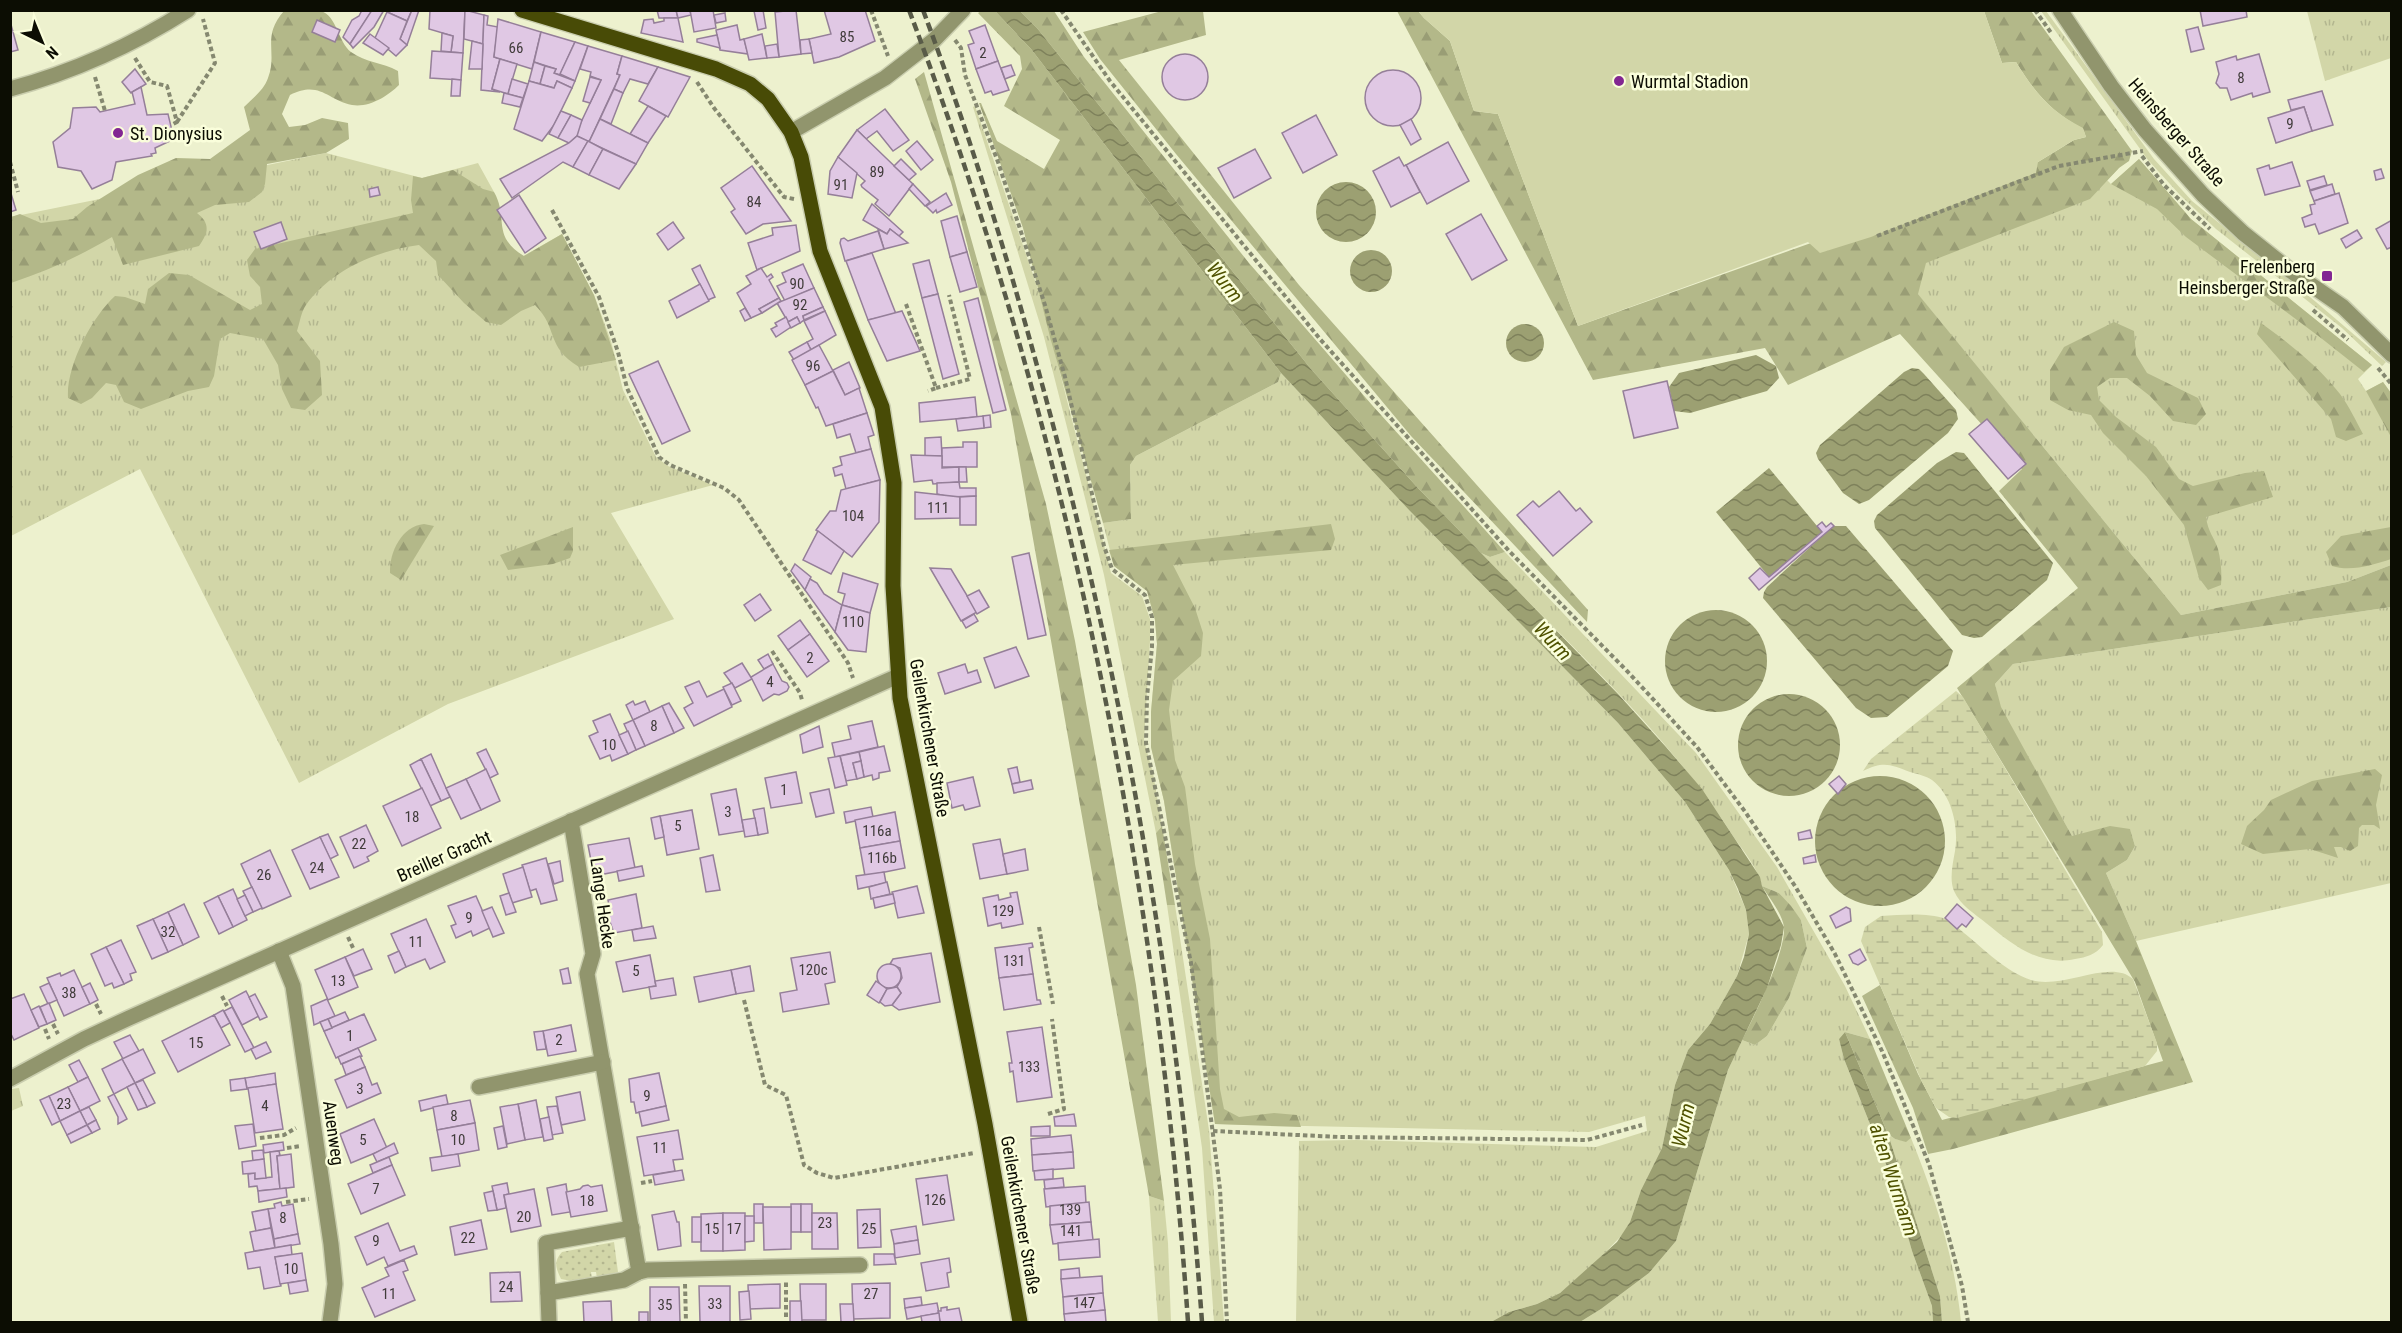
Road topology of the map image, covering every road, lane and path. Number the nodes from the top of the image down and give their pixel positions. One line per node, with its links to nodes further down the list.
1 (188, 10): 9 (street)
2 (522, 10): 11 (main road, Geilenkirchener Straße)
3 (872, 10): 12 (path)
4 (963, 10): 8 (street)
5 (1061, 10): 60 (path)
6 (2061, 10): 18 (street, Heinsberger Straße)
7 (203, 19): 15 (path)
8 (946, 28): 12 (street); 45 (path)
9 (126, 45): 10 (street); 15 (path)
10 (90, 61): 13 (street); 14 (path)
11 (699, 64): 17 (main road, Geilenkirchener Straße); 21 (path)
12 (894, 71): 17 (street)
13 (10, 89)
14 (105, 111)
15 (177, 122): 16 (path)
16 (171, 125)
17 (791, 132): 21 (main road, Geilenkirchener Straße)
18 (2158, 146): 23 (path); 26 (street, Heinsberger Straße)
19 (10, 162): 20 (path)
20 (18, 192)
21 (809, 201): 30 (main road, Geilenkirchener Straße)
22 (552, 210): 31 (path)
23 (1877, 237)
24 (949, 296): 27 (path)
25 (906, 304): 27 (path)
26 (2391, 355)
27 (936, 388): 28 (path)
28 (928, 391)
29 (772, 651): 32 (path)
30 (898, 676): 31 (street, Breiller Gracht); 47 (main road, Geilenkirchener Straße)
31 (857, 693): 32 (street, Breiller Gracht)
32 (806, 715): 33 (street, Breiller Gracht)
33 (571, 821): 35 (street, Breiller Gracht); 39 (street, Lange Hecke)
34 (1039, 927): 37 (path)
35 (279, 951): 40 (street, Breiller Gracht); 43 (street, Auenweg)
36 (744, 1000): 47 (path)
37 (1053, 1004)
38 (1052, 1019): 42 (path)
39 (603, 1062): 41 (street); 48 (street, Lange Hecke)
40 (10, 1079)
41 (479, 1087)
42 (1048, 1114)
43 (314, 1125): 46 (path); 55 (street, Auenweg)
44 (1642, 1125): 45 (path)
45 (1213, 1131): 59 (path)
46 (260, 1138)
47 (990, 1150): 58 (main road, Geilenkirchener Straße)
48 (632, 1228): 52 (street, Lange Hecke); 53 (street)
49 (860, 1265): 50 (street)
50 (787, 1266): 51 (street); 54 (path)
51 (685, 1269): 52 (street); 57 (path)
52 (639, 1272): 53 (street)
53 (548, 1293): 56 (street)
54 (786, 1317)
55 (330, 1323)
56 (549, 1323)
57 (686, 1323)
58 (1020, 1323)
59 (1227, 1323)
60 (1968, 1323)

